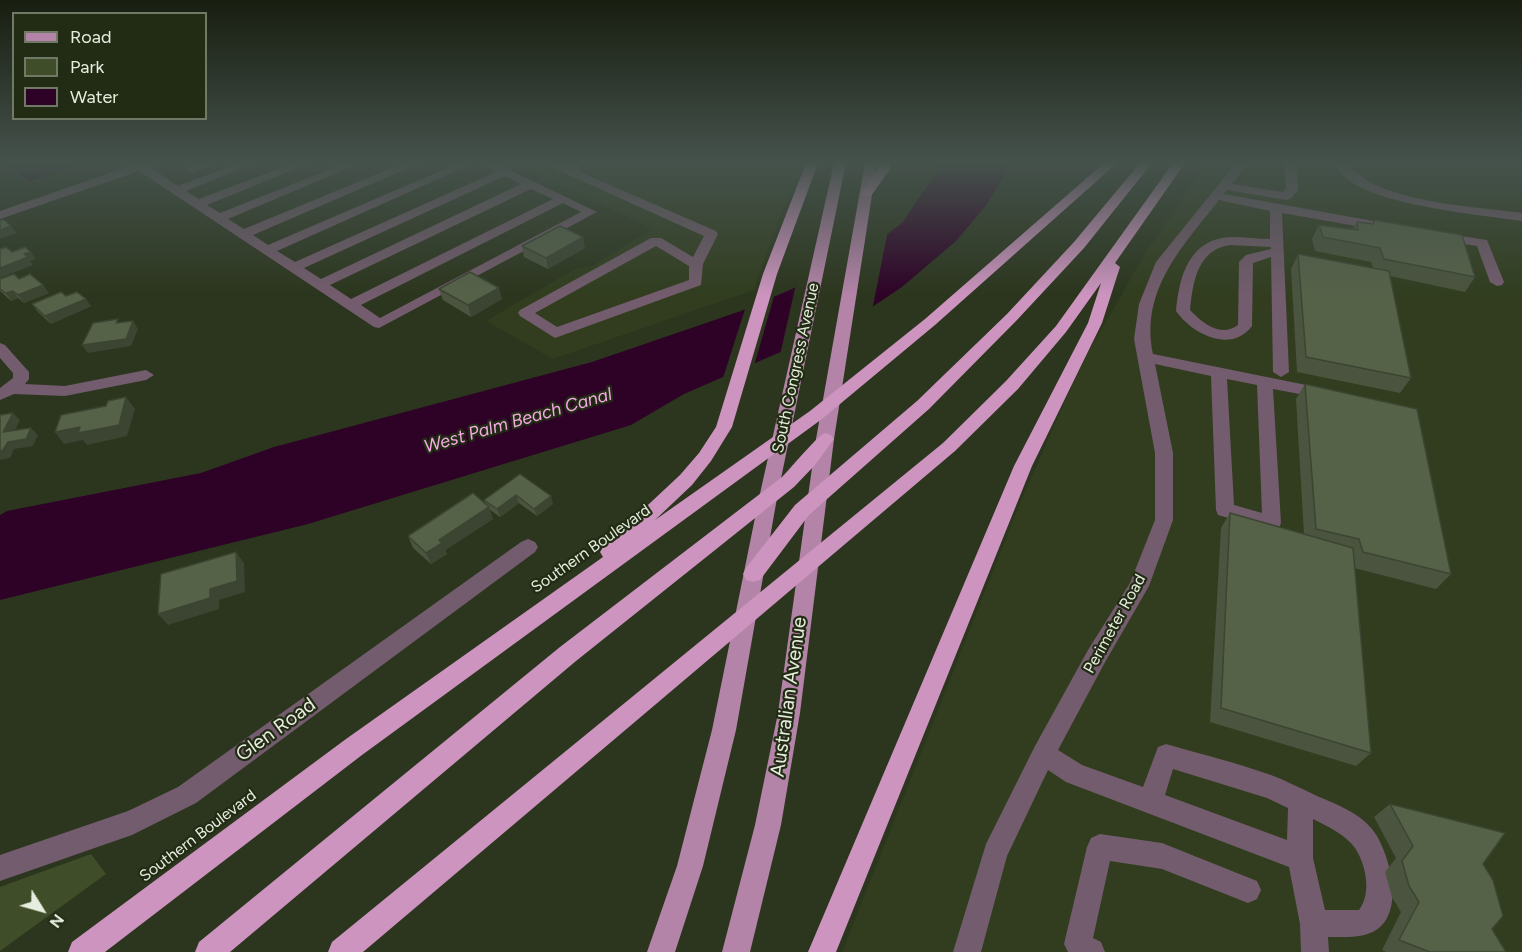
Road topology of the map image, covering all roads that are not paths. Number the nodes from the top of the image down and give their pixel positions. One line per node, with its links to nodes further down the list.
1 (24, 207): 20 (street)
2 (203, 207): 22 (street)
3 (243, 207): 22 (street)
4 (307, 207): 24 (street)
5 (366, 207): 28 (street)
6 (427, 207): 30 (street)
7 (482, 207): 32 (street)
8 (545, 207): 33 (street)
9 (581, 207): 33 (street)
10 (655, 207): 29 (street)
11 (796, 207): 47 (highway)
12 (831, 207): 44 (main road, South Congress Avenue)
13 (864, 207): 42 (main road)
14 (1061, 207): 47 (highway, Southern Boulevard)
15 (1110, 207): 43 (highway)
16 (1147, 207): 26 (highway)
17 (1207, 207): 35 (street, Perimeter Road)
18 (1467, 207): 21 (street)
19 (1276, 208): 23 (street); 27 (street)
20 (0, 216)
21 (1522, 217)
22 (219, 218): 24 (street)
23 (1390, 228)
24 (243, 234): 28 (street)
25 (1425, 234): 31 (street)
26 (1120, 244): 57 (highway); 60 (highway)
27 (1277, 247): 27 (street); 37 (street)
28 (268, 250): 30 (street)
29 (696, 264): 29 (street)
30 (294, 268): 32 (street)
31 (1497, 282)
32 (320, 285): 33 (street)
33 (350, 305)
34 (0, 348): 40 (street)
35 (1147, 358): 36 (street); 48 (street, Perimeter Road)
36 (1219, 372): 39 (street); 39 (street)
37 (1281, 372)
38 (146, 375): 40 (street)
39 (1265, 382): 41 (street)
40 (5, 392)
41 (1342, 398)
42 (826, 435): 43 (main road, Australian Avenue); 44 (highway)
43 (817, 497): 46 (highway); 59 (main road, Australian Avenue)
44 (768, 498): 46 (main road, South Congress Avenue); 56 (highway)
45 (528, 547): 52 (street, Glen Road)
46 (753, 575): 58 (main road)
47 (565, 595): 55 (highway, Southern Boulevard)
48 (1044, 754): 50 (street); 61 (street, Perimeter Road)
49 (1300, 801): 50 (street); 51 (street); 54 (street)
50 (1150, 802): 51 (street)
51 (1300, 858): 54 (street)
52 (0, 868)
53 (1248, 890): 62 (street)
54 (1314, 924): 63 (street)
55 (82, 952)
56 (209, 952)
57 (342, 952)
58 (661, 952)
59 (736, 952)
60 (822, 952)
61 (967, 952)
62 (1091, 952)
63 (1315, 952)

